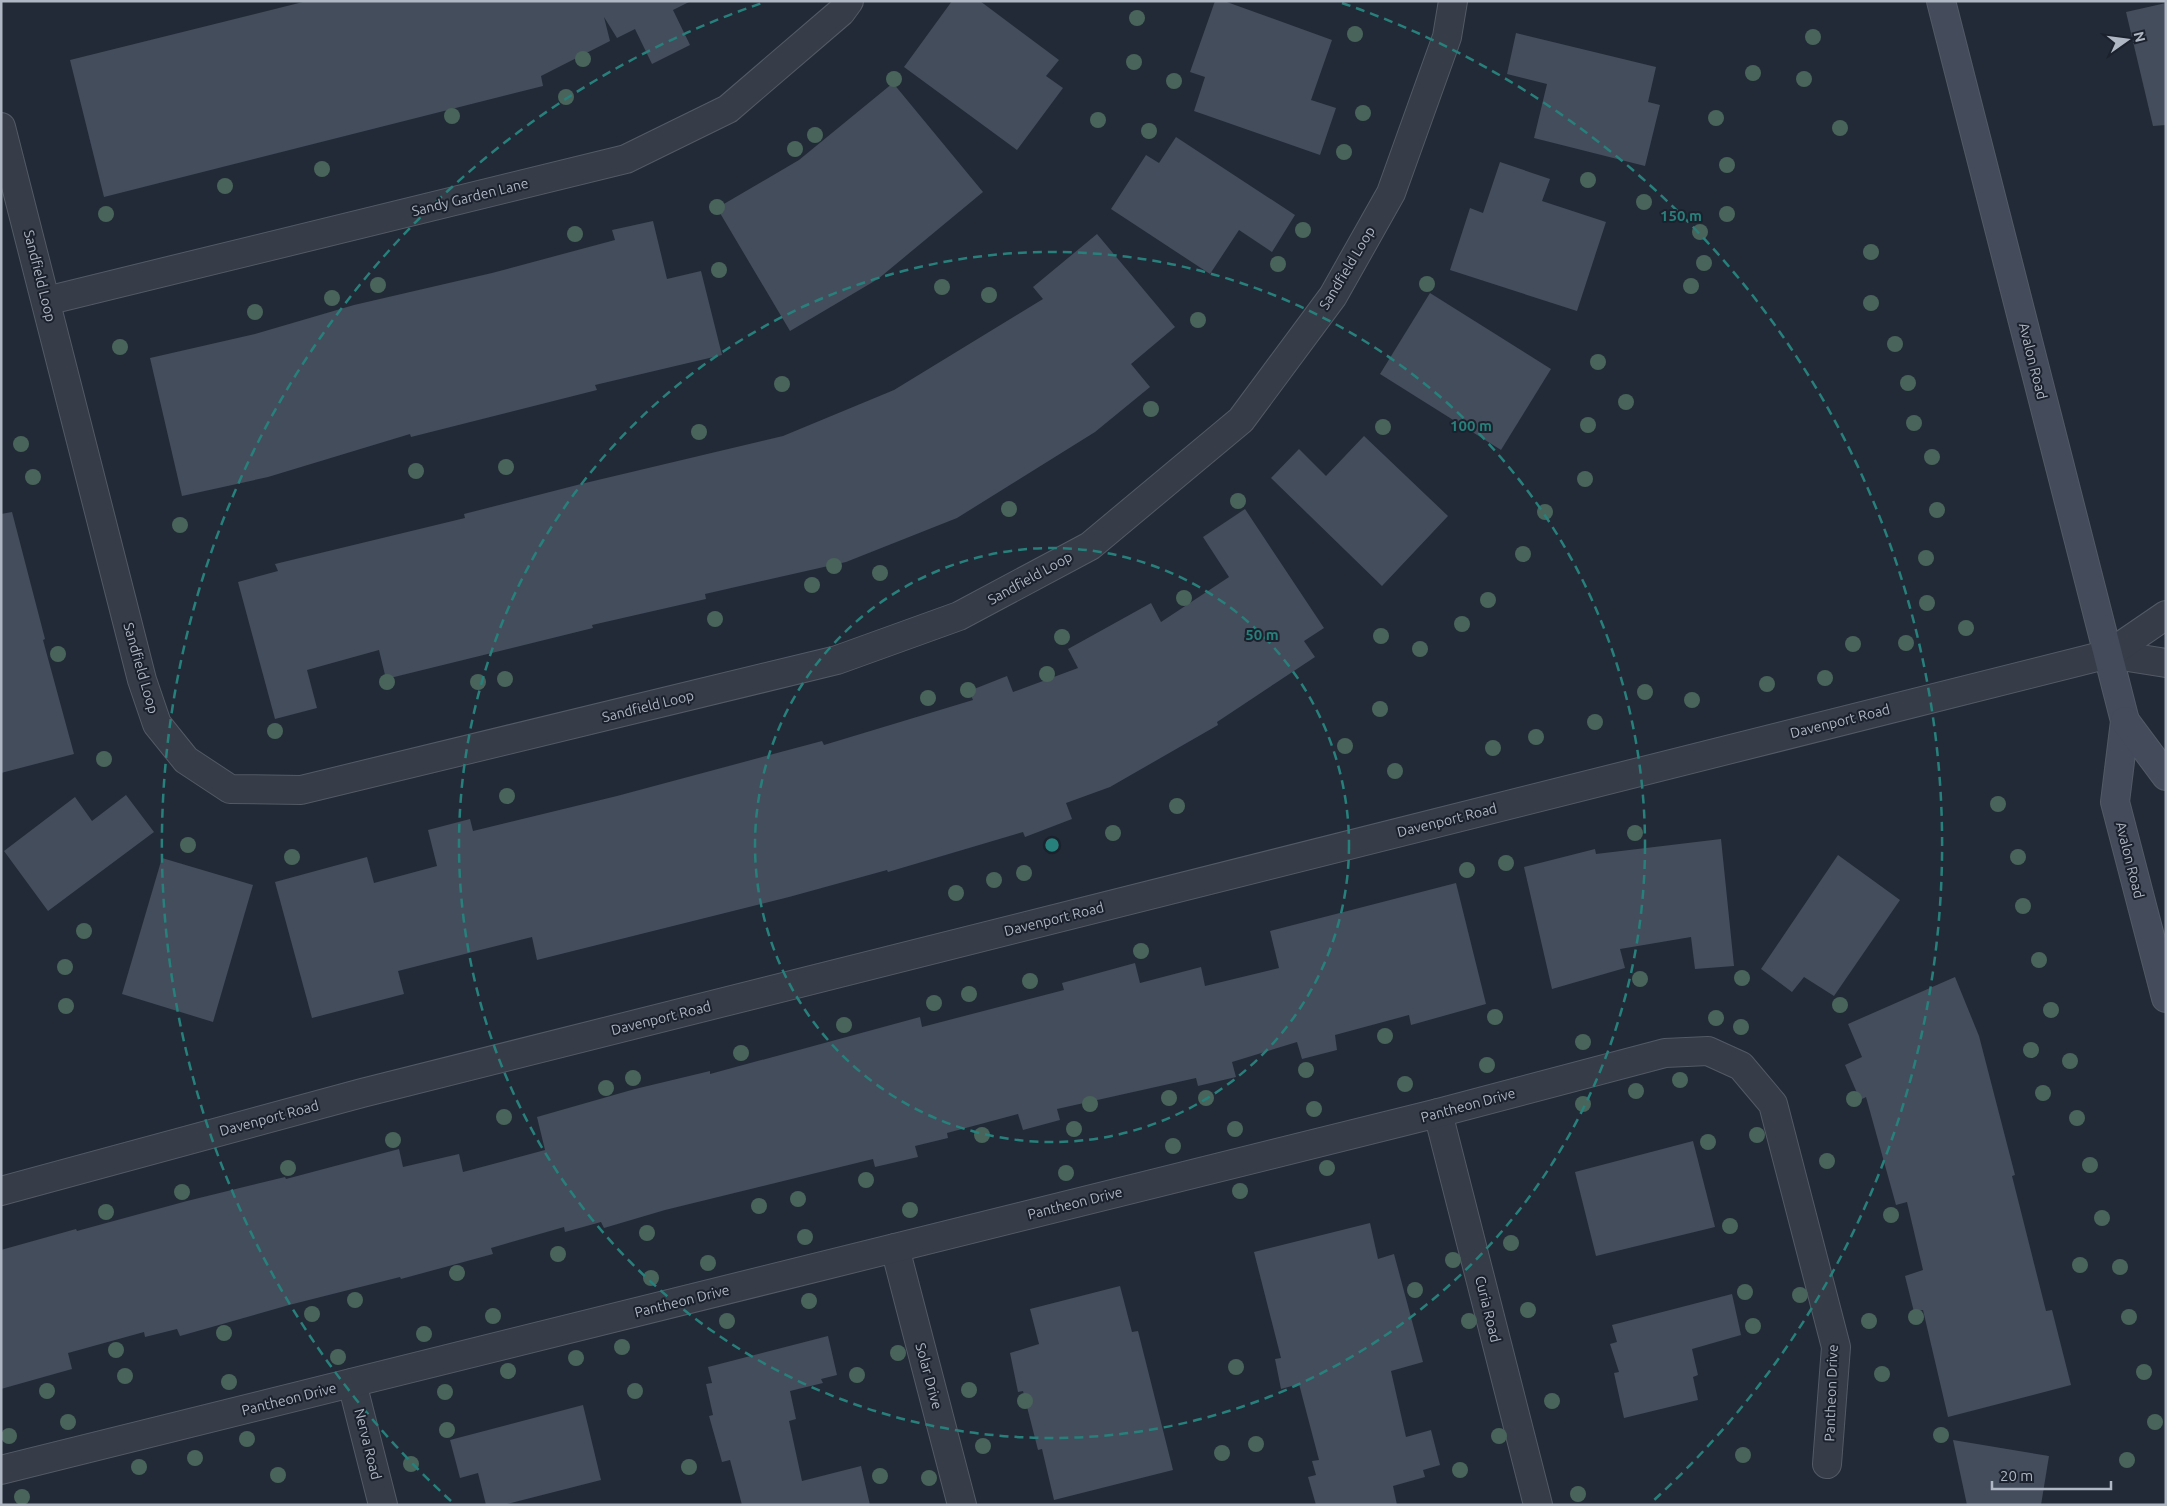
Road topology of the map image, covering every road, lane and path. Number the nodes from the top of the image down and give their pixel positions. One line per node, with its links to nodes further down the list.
1 (849, 1): 5 (street, Sandy Garden Lane)
2 (1453, 1): 5 (street, Sandfield Loop)
3 (1941, 1): 7 (main road, Avalon Road)
4 (1, 127): 5 (street, Sandfield Loop)
5 (46, 301)
6 (2166, 615): 7 (street)
7 (2109, 654): 8 (street); 9 (main road, Avalon Road); 13 (street, Davenport Road)
8 (2166, 663)
9 (2126, 721): 10 (main road, Avalon Road); 11 (main road, Avalon Road)
10 (2166, 776)
11 (2166, 998)
12 (1438, 1113): 14 (street, Pantheon Drive); 16 (street, Pantheon Drive); 20 (street, Curia Road)
13 (1, 1191)
14 (895, 1248): 15 (street, Pantheon Drive); 19 (street, Solar Drive)
15 (352, 1383): 17 (street, Pantheon Drive); 18 (street, Nerva Road)
16 (1828, 1464)
17 (1, 1470)
18 (383, 1505)
19 (962, 1505)
20 (1538, 1505)

